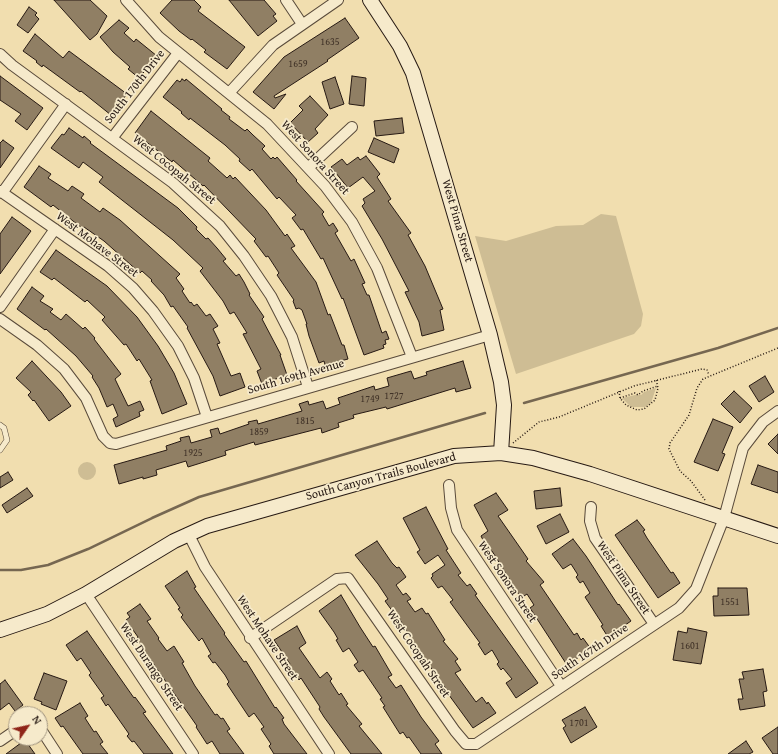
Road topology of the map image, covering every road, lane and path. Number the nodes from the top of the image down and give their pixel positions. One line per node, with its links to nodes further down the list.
1 (126, 0): 6 (street, West Sonora Street)
2 (286, 0): 5 (street)
3 (338, 0): 5 (street)
4 (370, 0): 17 (street, West Pima Street)
5 (302, 24): 8 (street)
6 (178, 53): 8 (street, West Sonora Street); 11 (street, South 170th Drive)
7 (0, 54): 9 (street, West Cocopah Street)
8 (229, 94): 12 (street, West Sonora Street)
9 (66, 104): 11 (street, West Cocopah Street); 13 (street)
10 (352, 127): 12 (street)
11 (113, 137): 23 (street, West Cocopah Street)
12 (309, 167): 19 (street, West Sonora Street)
13 (1, 192): 14 (street, West Mohave Street)
14 (55, 228): 15 (street); 27 (street, West Mohave Street)
15 (0, 306)
16 (0, 319): 27 (street, South 169th Avenue)
17 (490, 335): 19 (street, South 169th Avenue); 30 (street, West Pima Street)
18 (778, 348): 20 (path)
19 (412, 357): 23 (street, South 169th Avenue)
20 (709, 375): 21 (path); 33 (path)
21 (656, 379): 22 (path); 24 (path)
22 (658, 386): 25 (path); 25 (path)
23 (308, 387): 27 (street, South 169th Avenue)
24 (619, 391): 25 (path); 30 (path)
25 (620, 398)
26 (778, 411): 34 (street, South 167th Drive)
27 (207, 417)
28 (0, 424): 29 (lane)
29 (0, 450)
30 (501, 453): 33 (street, South Canyon Trails Boulevard); 35 (street, South Canyon Trails Boulevard)
31 (449, 485): 41 (street, West Sonora Street)
32 (591, 507): 38 (street, West Pima Street)
33 (704, 512): 34 (street, South Canyon Trails Boulevard)
34 (724, 518): 36 (street, South Canyon Trails Boulevard); 38 (street, South 167th Drive)
35 (188, 533): 37 (street, South Canyon Trails Boulevard); 40 (street, West Mohave Street)
36 (778, 536)
37 (86, 594): 39 (street, South Canyon Trails Boulevard); 45 (street, West Durango Street)
38 (654, 624): 41 (street, South 167th Drive)
39 (0, 630)
40 (250, 638): 43 (street, West Cocopah Street); 46 (street, West Mohave Street)
41 (561, 686): 43 (street, South 167th Drive)
42 (48, 740): 44 (street)
43 (466, 744)
44 (57, 754)
45 (193, 754)
46 (329, 754)

